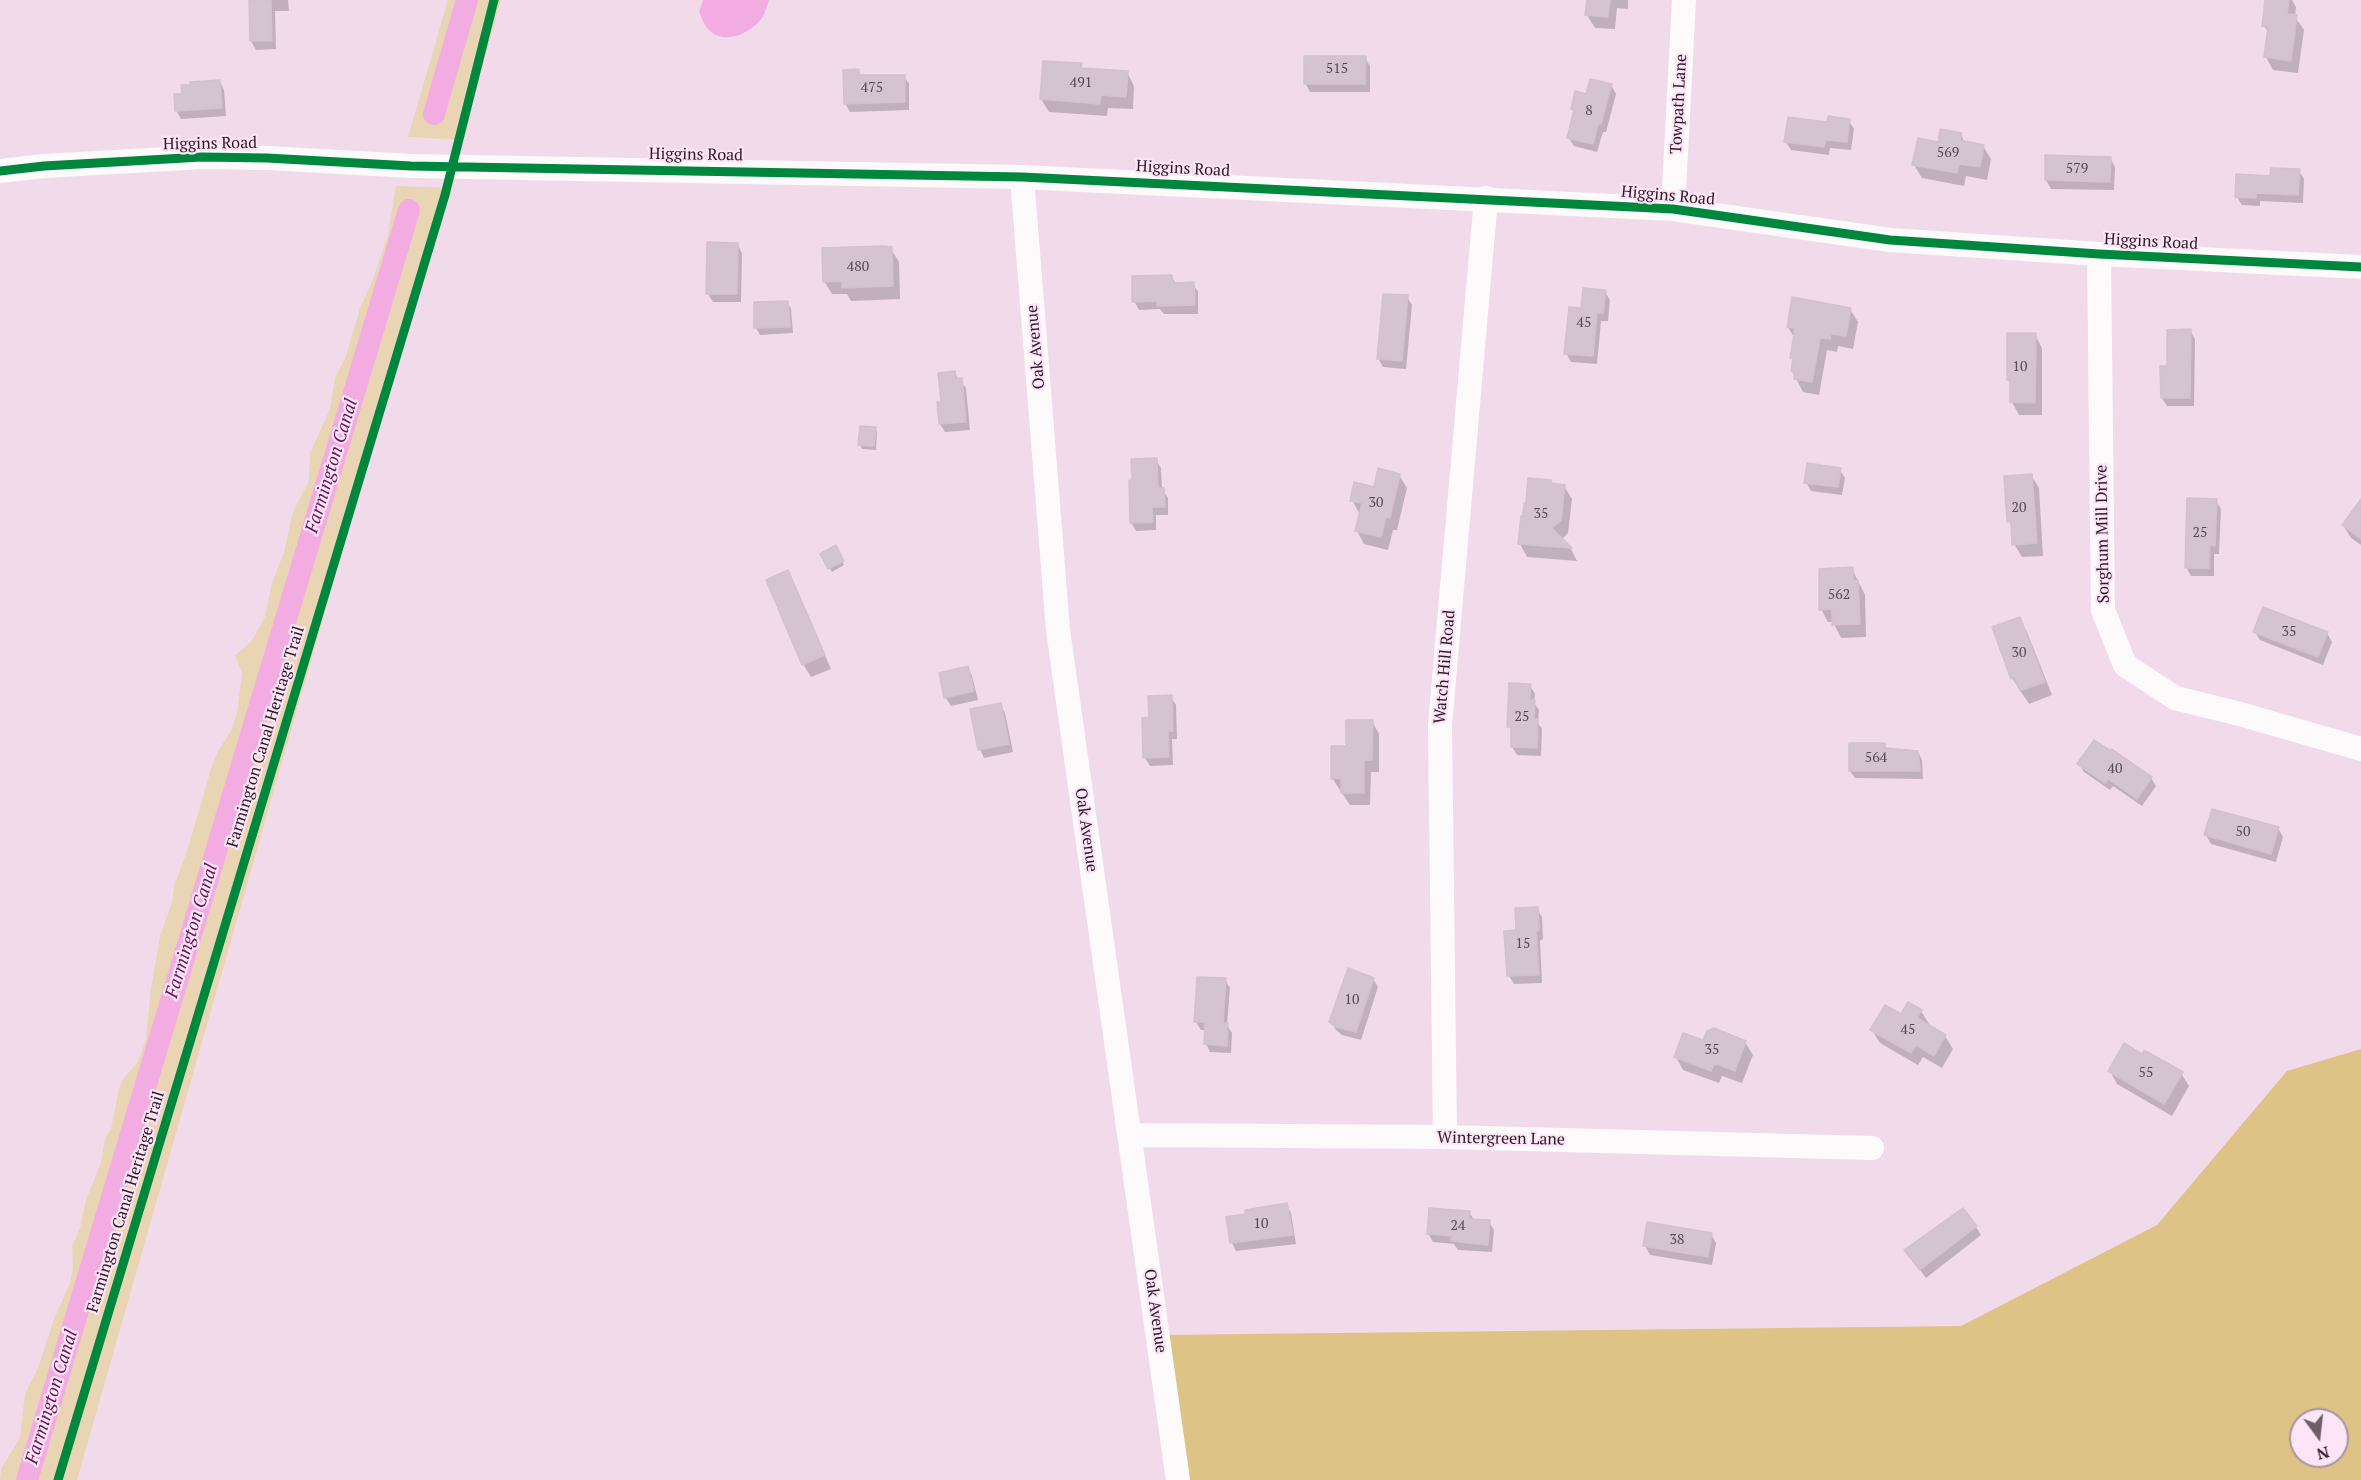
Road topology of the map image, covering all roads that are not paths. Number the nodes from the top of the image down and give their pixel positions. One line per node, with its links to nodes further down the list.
1 (1684, 0): 5 (street, Towpath Lane)
2 (0, 171): 3 (street, Higgins Road)
3 (1022, 177): 4 (street, Higgins Road); 9 (street, Oak Avenue)
4 (1486, 198): 5 (street, Higgins Road); 10 (street, Watch Hill Road)
5 (1673, 209): 6 (street, Higgins Road)
6 (2099, 254): 7 (street, Higgins Road); 8 (street, Sorghum Mill Drive)
7 (2361, 267)
8 (2361, 749)
9 (1129, 1135): 10 (street, Wintergreen Lane); 12 (street, Oak Avenue)
10 (1444, 1137): 11 (street, Wintergreen Lane)
11 (1872, 1148)
12 (1178, 1480)

